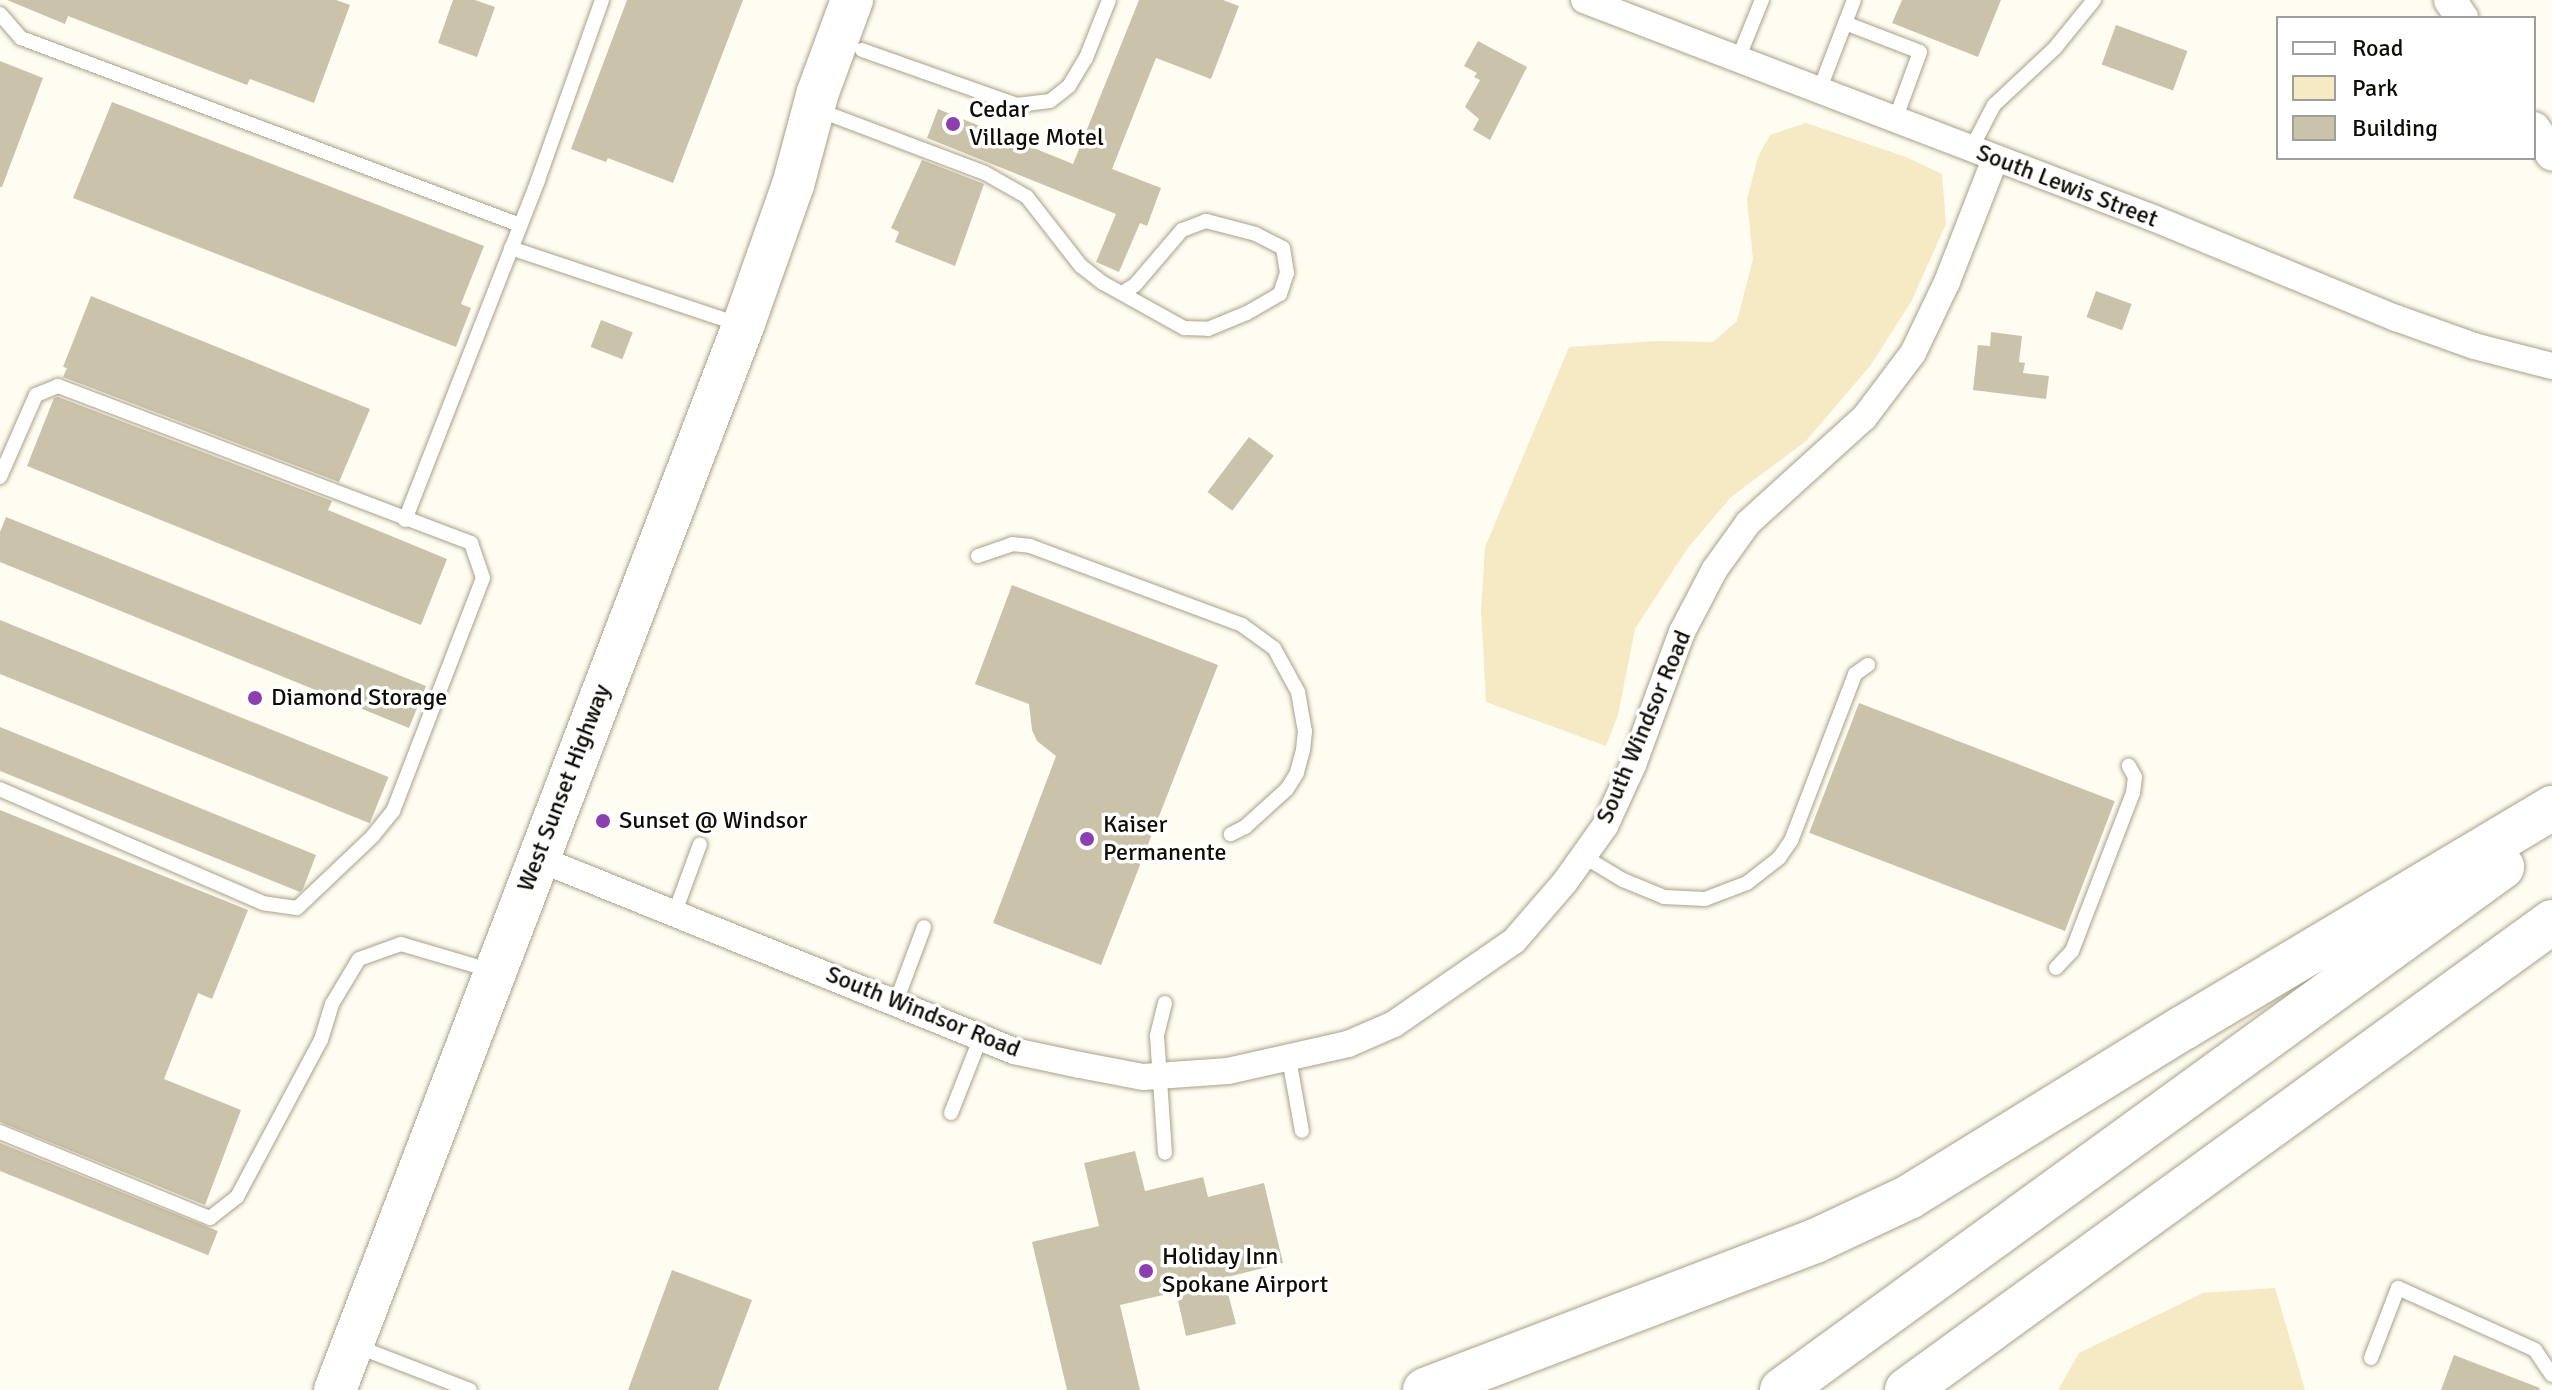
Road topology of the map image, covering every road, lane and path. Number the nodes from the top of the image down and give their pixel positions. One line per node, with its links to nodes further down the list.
1 (4, 0): 10 (lane)
2 (602, 0): 21 (lane)
3 (852, 0): 20 (main road, West Sunset Highway)
4 (883, 0): 12 (main road, West Sunset Highway)
5 (1109, 0): 12 (lane)
6 (1584, 0): 13 (street, South Lewis Street)
7 (1762, 0): 13 (lane)
8 (1854, 0): 11 (lane)
9 (2094, 0): 18 (lane)
10 (0, 12): 21 (lane)
11 (1845, 23): 14 (lane); 16 (lane)
12 (862, 50): 15 (main road, West Sunset Highway)
13 (1738, 59): 14 (street, South Lewis Street)
14 (1819, 91): 16 (street, South Lewis Street)
15 (834, 116): 20 (main road, West Sunset Highway); 23 (lane)
16 (1895, 120): 18 (street, South Lewis Street)
17 (2536, 131): 19 (street)
18 (1983, 154): 25 (street, South Lewis Street); 36 (street, South Windsor Road)
19 (2552, 155)
20 (793, 185): 24 (main road, West Sunset Highway)
21 (520, 225): 22 (lane)
22 (511, 248): 24 (lane); 27 (lane)
23 (1122, 293): 23 (lane)
24 (743, 326): 37 (main road, West Sunset Highway)
25 (2552, 366)
26 (0, 477): 27 (lane)
27 (405, 520): 31 (lane)
28 (978, 556): 34 (lane)
29 (1868, 665): 36 (lane)
30 (2129, 766): 41 (lane)
31 (0, 789)
32 (2552, 808): 58 (highway)
33 (2552, 831): 59 (highway)
34 (1231, 834)
35 (700, 844): 38 (lane)
36 (1583, 856): 46 (street, South Windsor Road)
37 (537, 858): 38 (street, South Windsor Road); 42 (main road, West Sunset Highway)
38 (675, 912): 43 (street, South Windsor Road)
39 (2552, 922): 52 (highway)
40 (924, 927): 43 (lane)
41 (2056, 968)
42 (494, 971): 50 (lane); 53 (main road, West Sunset Highway)
43 (896, 1002): 45 (street, South Windsor Road)
44 (1165, 1003): 47 (lane)
45 (981, 1037): 47 (street, South Windsor Road); 48 (lane)
46 (1289, 1059): 47 (street, South Windsor Road); 49 (lane)
47 (1159, 1075): 51 (lane)
48 (951, 1113)
49 (1302, 1131)
50 (0, 1132)
51 (1165, 1153)
52 (2048, 1289): 60 (highway); 61 (highway)
53 (352, 1344): 56 (main road, West Sunset Highway); 57 (lane)
54 (2371, 1358): 55 (lane)
55 (2552, 1375)
56 (335, 1390)
57 (470, 1390)
58 (1425, 1390)
59 (1782, 1390)
60 (1907, 1390)
61 (1922, 1390)

